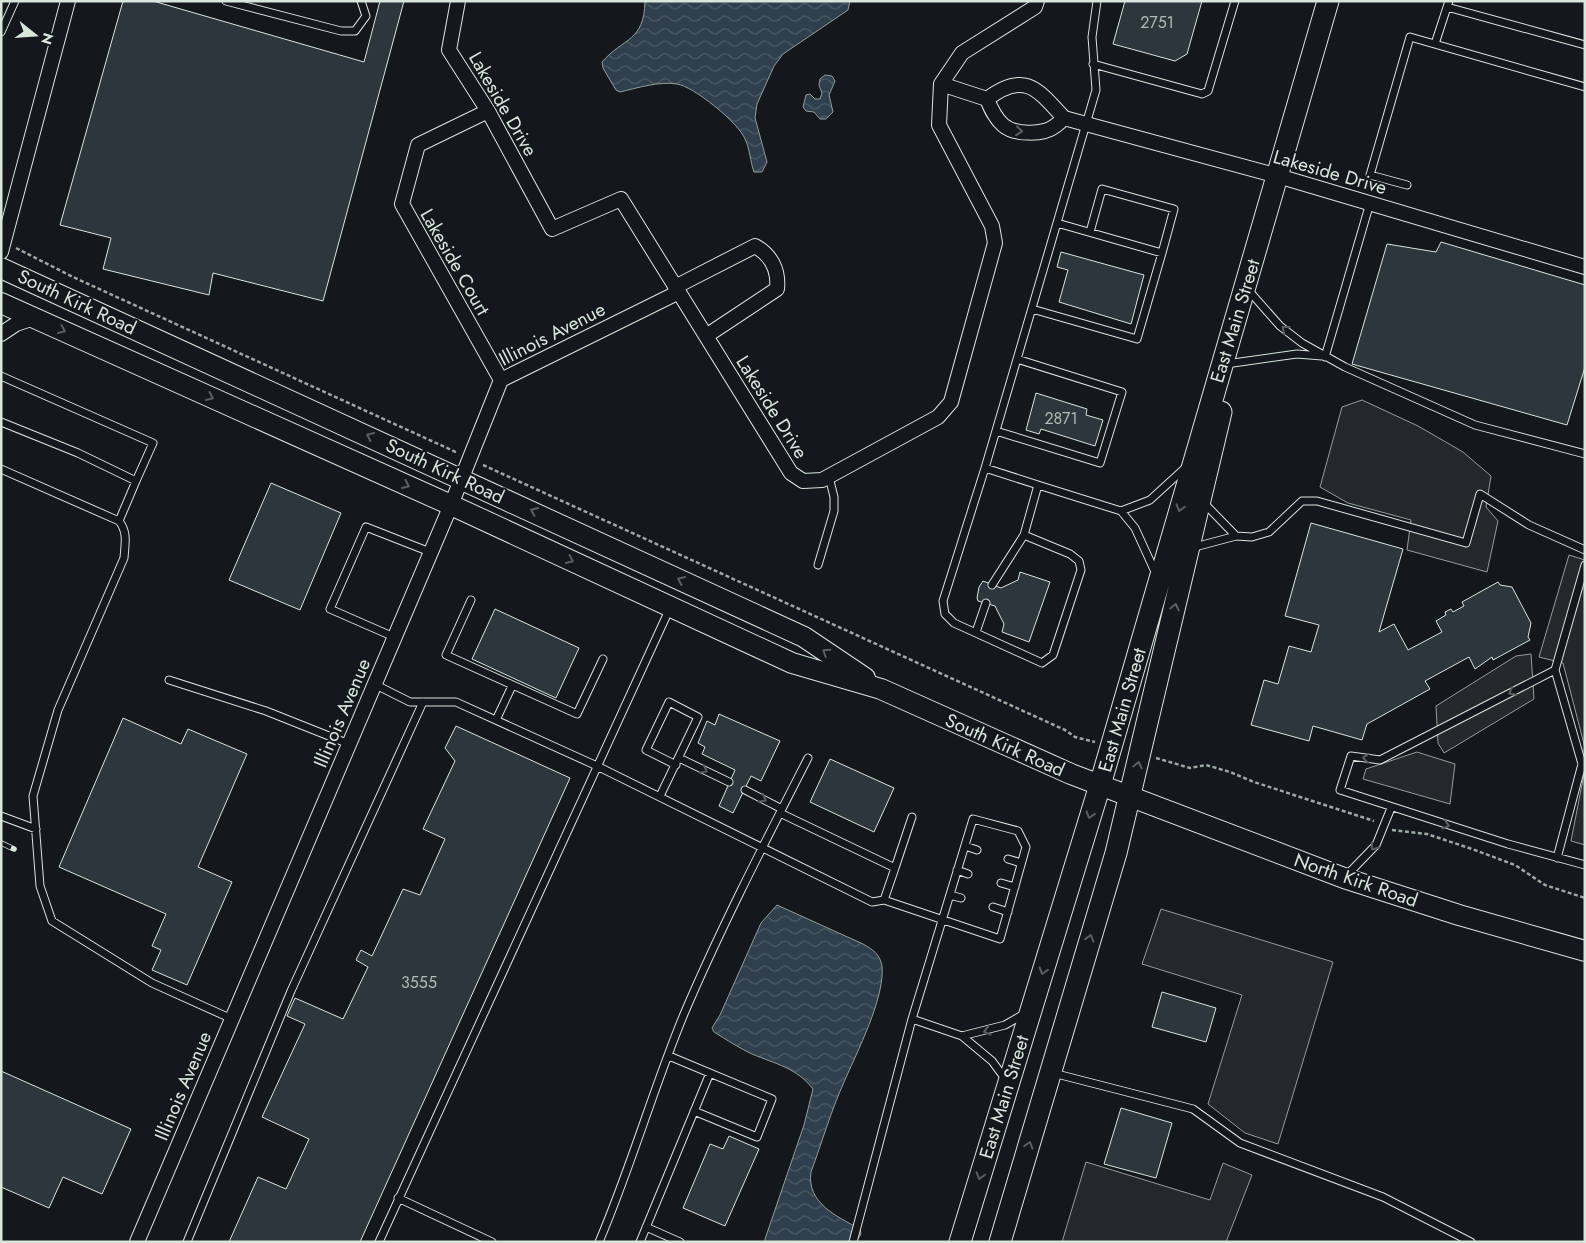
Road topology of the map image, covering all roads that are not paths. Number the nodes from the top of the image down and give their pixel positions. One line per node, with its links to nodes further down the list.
1 (15, 1): 11 (lane)
2 (226, 1): 3 (lane)
3 (361, 1)
4 (458, 1): 18 (street, Lakeside Drive)
5 (1037, 1): 15 (street)
6 (1097, 1): 14 (lane)
7 (1235, 1): 14 (lane)
8 (1328, 1): 21 (main road, East Main Street)
9 (67, 2): 26 (street)
10 (1448, 4): 12 (lane); 13 (lane)
11 (1, 32)
12 (1435, 44): 16 (lane); 22 (lane)
13 (1585, 46)
14 (1093, 64): 20 (lane)
15 (941, 84): 17 (street); 48 (street, Lakeside Drive)
16 (1585, 87)
17 (987, 99): 19 (street); 19 (street, one-way to 19)
18 (488, 111): 30 (street, Lakeside Drive); 41 (street, Lakeside Court)
19 (1064, 118): 20 (street, Lakeside Drive)
20 (1086, 124): 21 (street, Lakeside Drive); 24 (lane)
21 (1278, 176): 23 (street, Lakeside Drive); 31 (main road, East Main Street); 45 (main road, East Main Street)
22 (1407, 185)
23 (1370, 204): 28 (street, Lakeside Drive); 37 (lane)
24 (1057, 223): 25 (lane); 33 (lane)
25 (1090, 232): 27 (lane); 27 (lane)
26 (3, 247)
27 (1162, 253): 33 (lane)
28 (1585, 267)
29 (1, 268): 49 (main road, South Kirk Road, one-way to 29)
30 (677, 290): 36 (street, Lakeside Drive); 36 (street, Illinois Avenue); 41 (street, Illinois Avenue)
31 (1250, 292): 37 (lane, one-way to 31); 39 (main road, East Main Street)
32 (1, 303): 34 (main road, South Kirk Road)
33 (1032, 309): 38 (lane)
34 (34, 318): 35 (street); 53 (main road, South Kirk Road, one-way to 53)
35 (1, 334)
36 (706, 336): 48 (street, Lakeside Drive)
37 (1325, 357): 39 (lane); 44 (lane)
38 (1017, 359): 43 (lane); 43 (lane)
39 (1233, 363): 52 (main road, East Main Street)
40 (1, 376): 50 (lane)
41 (501, 380): 49 (street, Illinois Avenue)
42 (1, 422): 50 (lane)
43 (996, 431): 46 (lane)
44 (1585, 454)
45 (1193, 461): 54 (lane); 63 (main road, East Main Street, one-way to 63)
46 (985, 468): 51 (lane); 68 (lane)
47 (1, 469): 55 (lane)
48 (829, 477): 62 (lane)
49 (462, 478): 53 (street, Illinois Avenue); 75 (main road, South Kirk Road, one-way to 49)
50 (136, 481): 55 (lane)
51 (1038, 485): 54 (lane); 56 (lane)
52 (1201, 500): 57 (lane); 58 (main road, East Main Street)
53 (451, 505): 60 (street, Illinois Avenue); 67 (main road, South Kirk Road, one-way to 67)
54 (1121, 511): 63 (lane)
55 (119, 521): 91 (lane)
56 (1024, 535): 64 (lane); 68 (lane)
57 (1236, 536): 58 (lane); 59 (lane)
58 (1189, 548): 86 (main road, East Main Street, one-way to 58)
59 (1585, 550)
60 (430, 552): 69 (street, Illinois Avenue); 69 (lane)
61 (1585, 564): 71 (lane)
62 (818, 565)
63 (1159, 581): 83 (main road, East Main Street)
64 (992, 585)
65 (471, 600): 74 (lane)
66 (986, 603): 68 (lane)
67 (671, 607): 75 (main road, South Kirk Road); 81 (lane)
68 (976, 632)
69 (394, 638): 73 (street, Illinois Avenue)
70 (603, 659): 74 (lane)
71 (1555, 670): 87 (lane, one-way to 87); 95 (lane)
72 (170, 680): 78 (lane)
73 (374, 684): 76 (lane); 78 (street, Illinois Avenue)
74 (512, 686): 77 (lane)
75 (881, 689): 83 (main road, South Kirk Road)
76 (423, 702): 77 (lane); 124 (lane)
77 (496, 720): 81 (lane)
78 (349, 744): 113 (street, Illinois Avenue)
79 (808, 758): 88 (lane)
80 (677, 761): 80 (lane); 82 (lane, one-way to 82); 85 (lane)
81 (598, 766): 85 (lane); 121 (lane)
82 (729, 782)
83 (1100, 785): 86 (main road, South Kirk Road); 112 (main road, East Main Street, one-way to 112)
84 (745, 790): 88 (lane, one-way to 88)
85 (660, 796): 92 (lane)
86 (1130, 797): 102 (main road, North Kirk Road); 117 (main road, East Main Street, one-way to 86)
87 (1390, 808): 95 (lane, one-way to 95); 102 (lane, one-way to 102)
88 (781, 811): 92 (lane); 99 (lane)
89 (1, 816): 91 (lane)
90 (912, 817): 99 (lane)
91 (36, 829): 113 (lane)
92 (763, 846): 107 (lane); 116 (lane)
93 (965, 846): 94 (lane); 97 (lane); 100 (lane)
94 (977, 850)
95 (1557, 858): 98 (lane)
96 (1008, 859): 97 (lane)
97 (1022, 863): 104 (lane)
98 (1585, 865)
99 (895, 868): 107 (lane)
100 (957, 870): 101 (lane); 105 (lane)
101 (968, 874)
102 (1344, 878): 111 (main road, North Kirk Road)
103 (1001, 883): 104 (lane)
104 (1015, 887): 109 (lane)
105 (950, 895): 106 (lane); 110 (lane)
106 (961, 898)
107 (884, 900): 110 (lane)
108 (993, 907): 109 (lane)
109 (1008, 912): 110 (lane)
110 (942, 920): 114 (lane)
111 (1585, 951)
112 (1031, 1010): 115 (lane, one-way to 115); 119 (main road, East Main Street)
113 (232, 1019): 123 (street, Illinois Avenue)
114 (912, 1019): 115 (lane); 130 (lane)
115 (962, 1036): 119 (lane)
116 (669, 1056): 118 (lane); 127 (lane)
117 (1050, 1072): 132 (main road, East Main Street, one-way to 117); 133 (lane)
118 (710, 1073): 120 (lane); 120 (lane)
119 (1008, 1084): 131 (main road, East Main Street, one-way to 131)
120 (694, 1111): 122 (lane)
121 (398, 1198): 125 (lane); 126 (lane)
122 (646, 1227): 128 (lane); 129 (lane)
123 (137, 1242)
124 (187, 1242)
125 (379, 1242)
126 (492, 1242)
127 (599, 1242)
128 (640, 1242)
129 (680, 1242)
130 (853, 1242)
131 (960, 1242)
132 (1000, 1242)
133 (1471, 1242)

